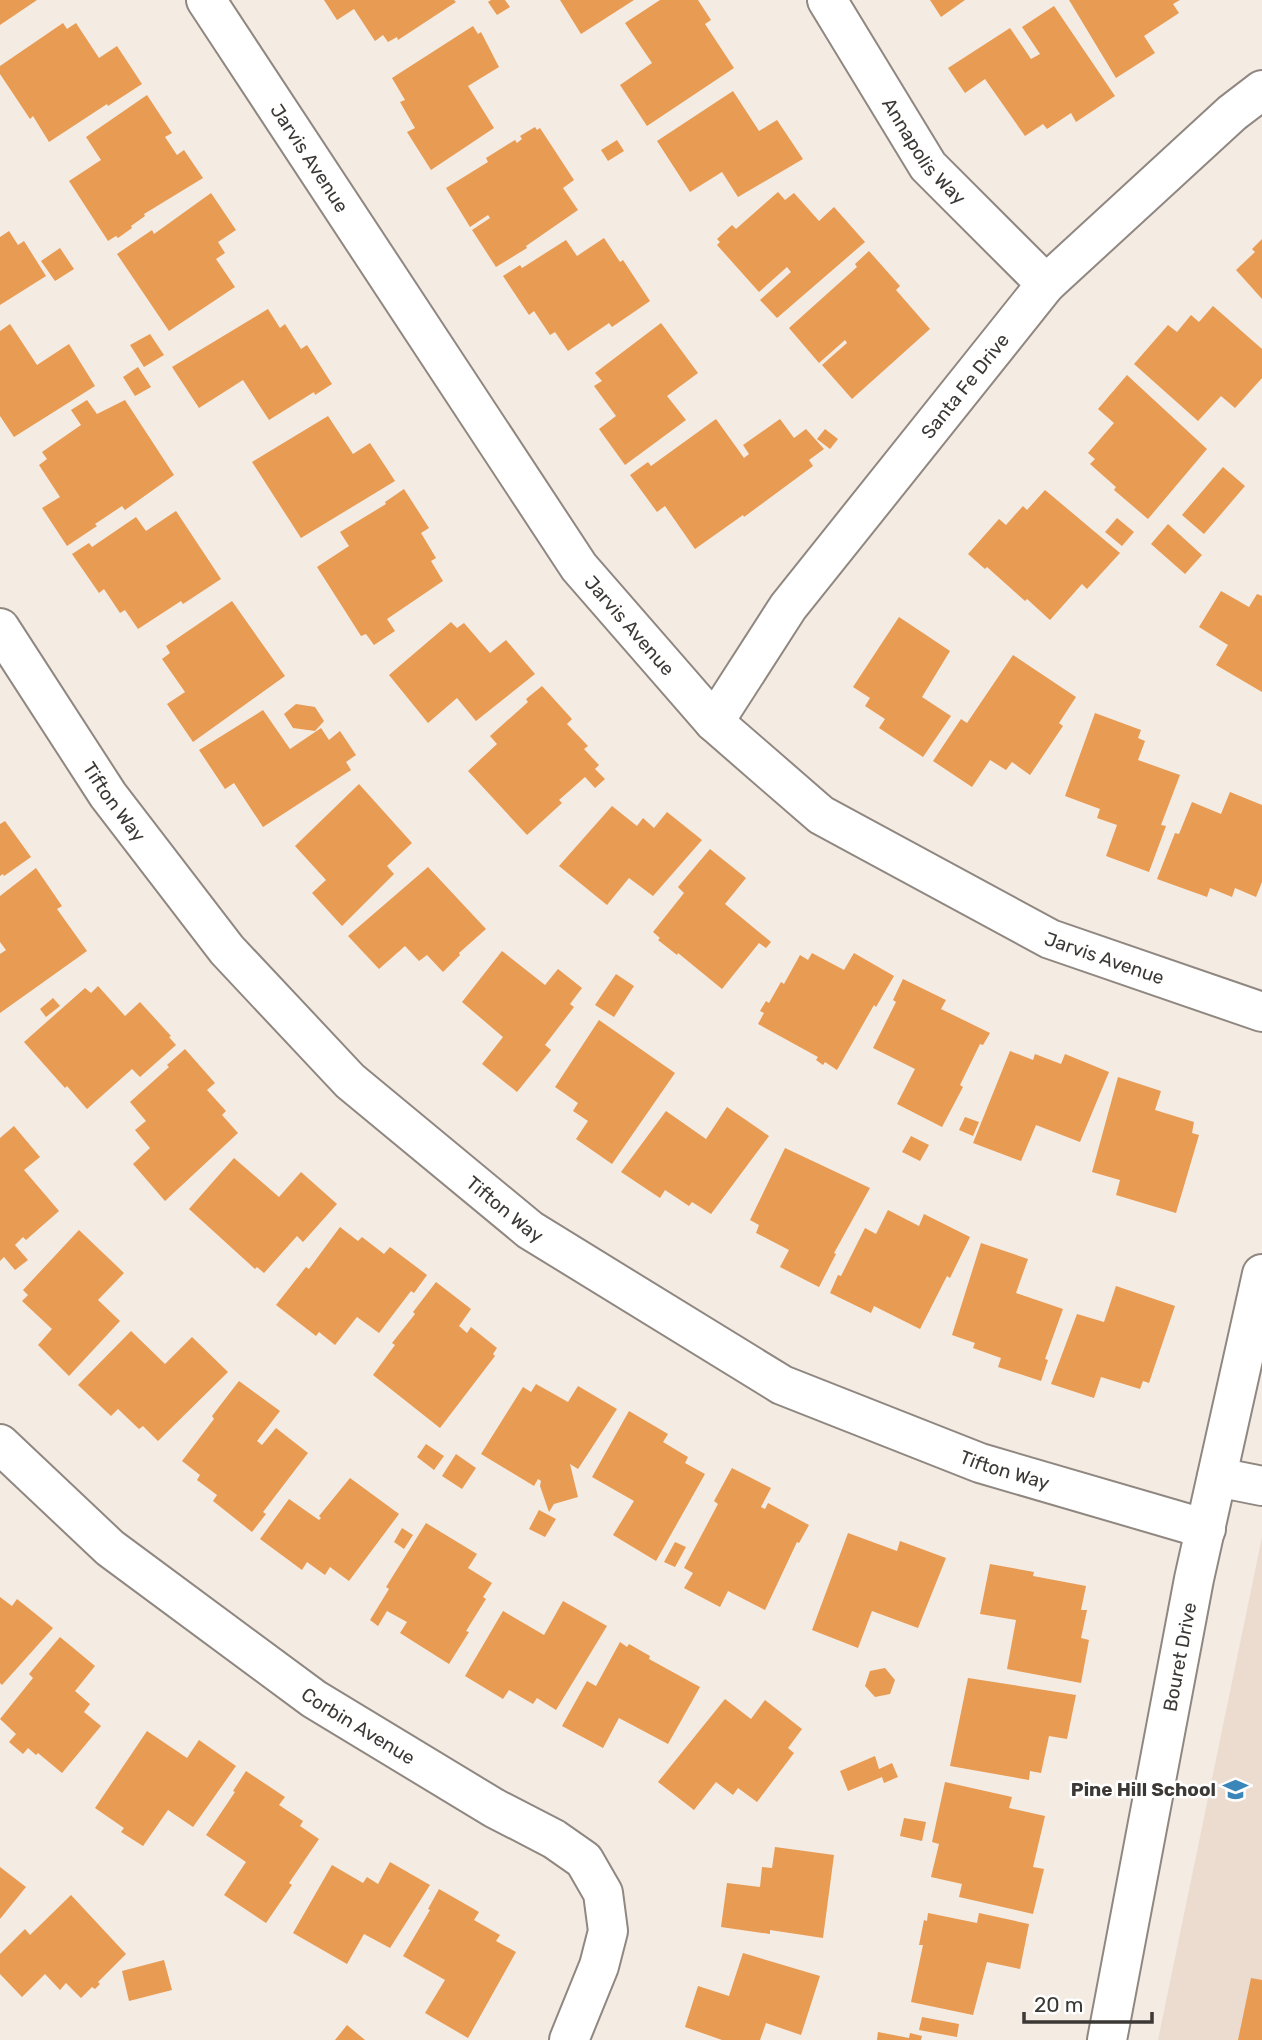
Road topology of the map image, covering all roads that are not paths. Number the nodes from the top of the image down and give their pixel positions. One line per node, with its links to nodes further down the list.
1 (206, 0): 6 (street, Jarvis Avenue)
2 (827, 0): 4 (street, Annapolis Way)
3 (1262, 90): 4 (street, Santa Fe Drive)
4 (1046, 284): 6 (street, Santa Fe Drive)
5 (0, 628): 12 (street, Tifton Way)
6 (714, 722): 7 (street, Jarvis Avenue)
7 (1262, 1012)
8 (1262, 1274): 10 (street, Bouret Drive)
9 (0, 1444): 13 (street, Corbin Avenue)
10 (1217, 1477): 11 (street); 12 (street, Bouret Drive)
11 (1262, 1486)
12 (1206, 1529): 14 (street, Bouret Drive)
13 (569, 2040)
14 (1107, 2040)

